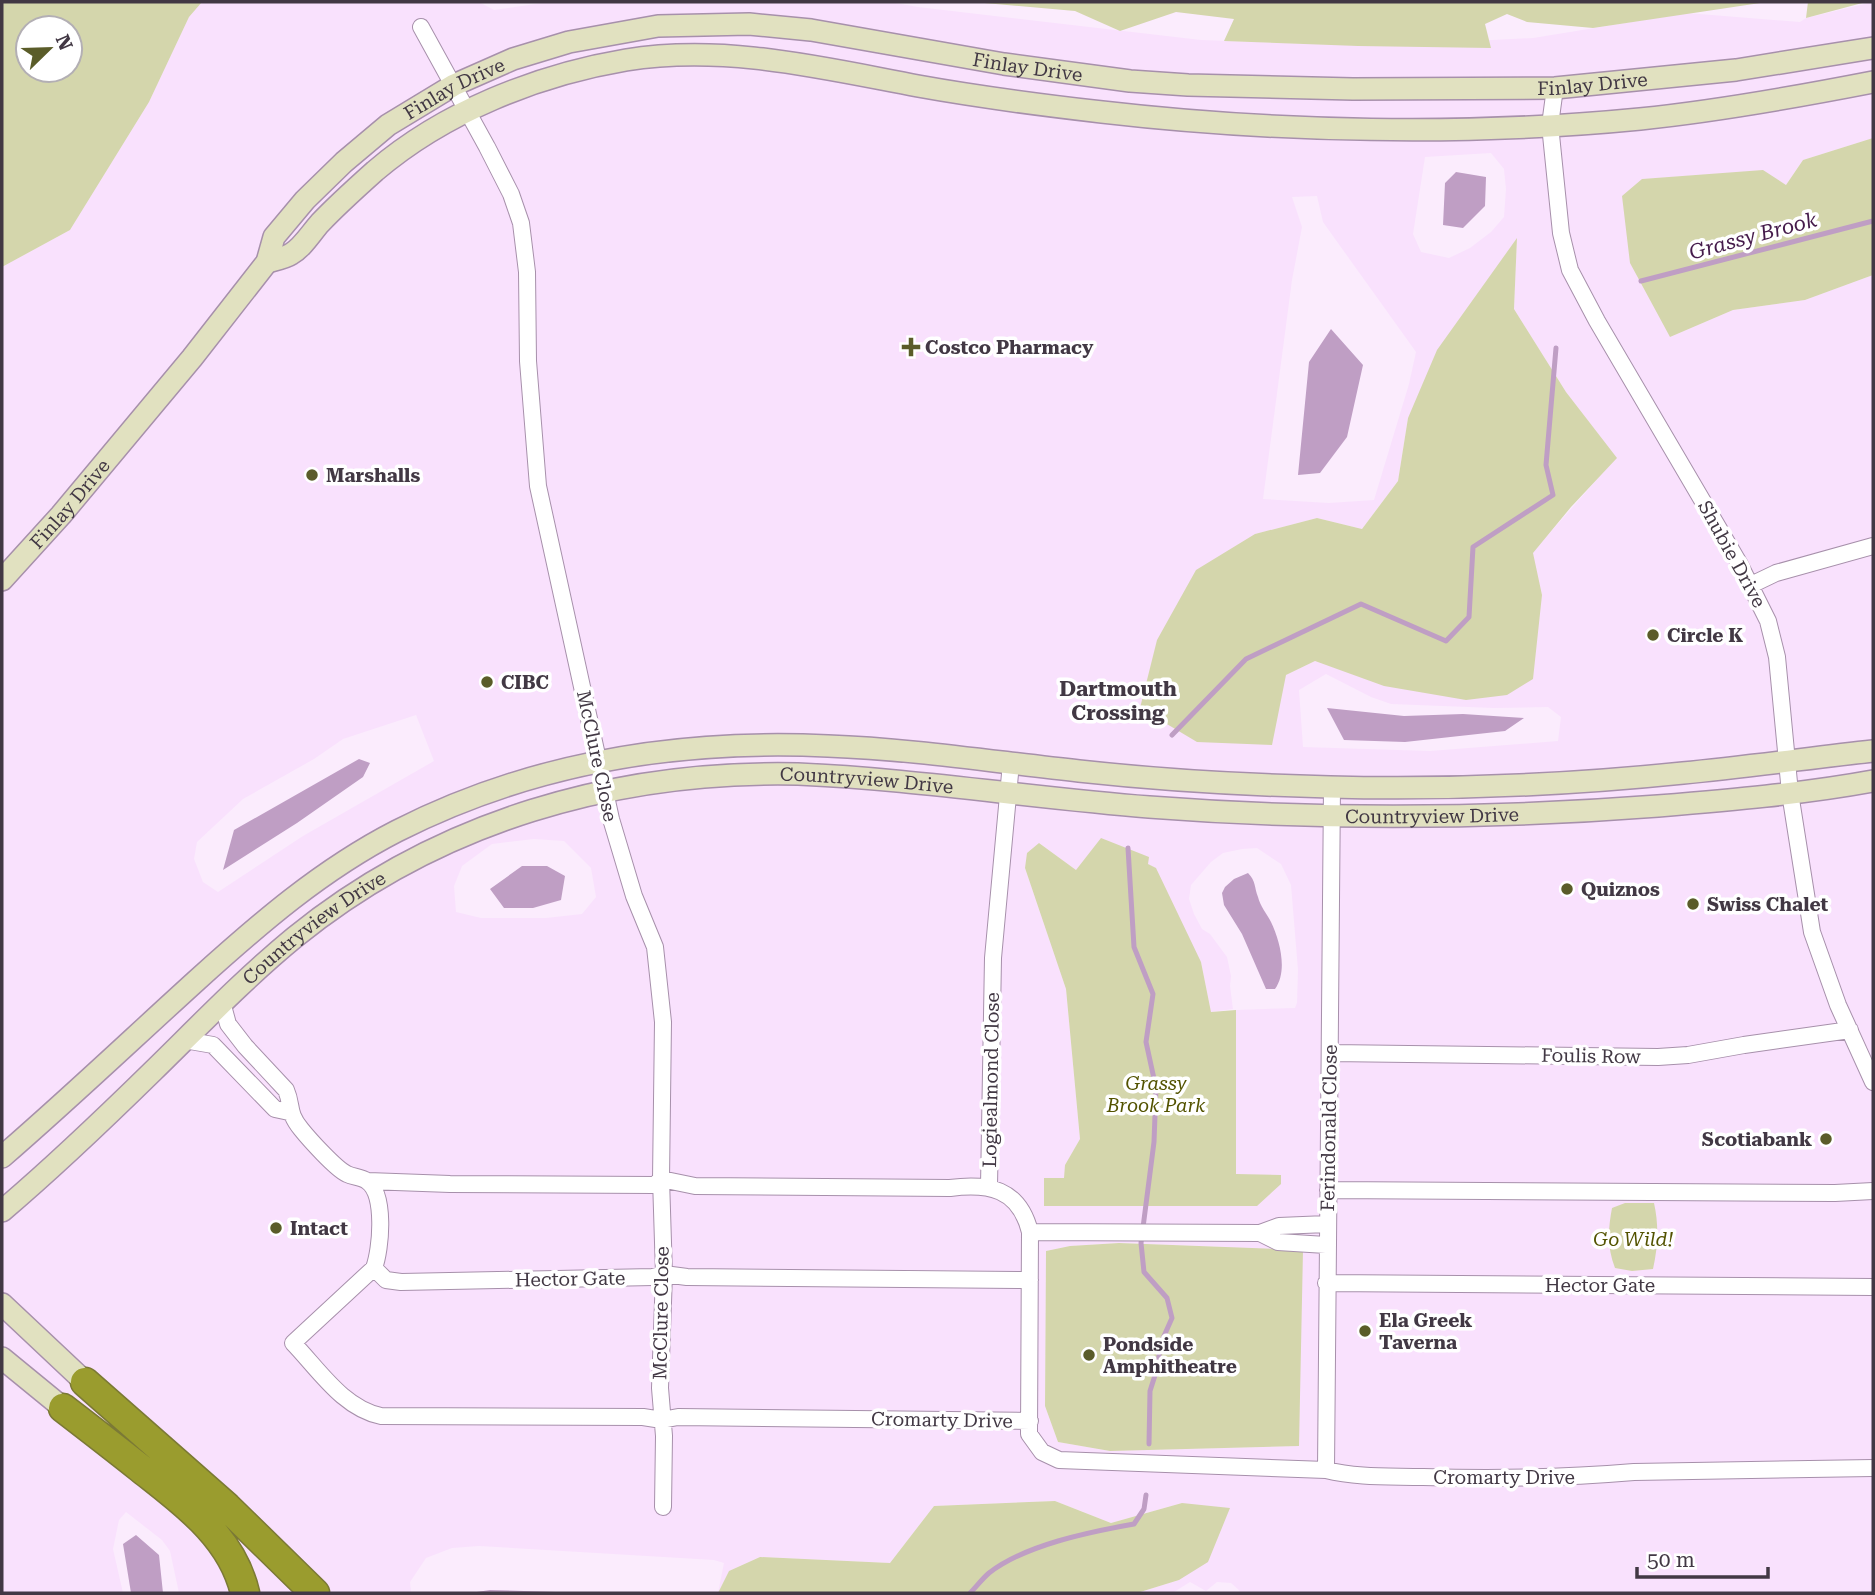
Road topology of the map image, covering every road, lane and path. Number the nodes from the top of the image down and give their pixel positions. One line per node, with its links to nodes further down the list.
1 (421, 27): 4 (street, McClure Close)
2 (1873, 48): 5 (street, Finlay Drive)
3 (1873, 82): 7 (street, Finlay Drive)
4 (454, 85): 5 (street, Finlay Drive); 6 (street, McClure Close); 8 (street, Finlay Drive)
5 (1555, 88): 7 (street, Shubie Drive)
6 (468, 111): 7 (street, Finlay Drive); 8 (street, Finlay Drive); 13 (street, McClure Close)
7 (1550, 125): 11 (street, Shubie Drive)
8 (267, 262): 10 (street, Finlay Drive)
9 (1873, 546): 11 (street)
10 (2, 580)
11 (1751, 585): 14 (street, Shubie Drive)
12 (1873, 751): 14 (street, Countryview Drive)
13 (598, 761): 15 (street, Countryview Drive); 18 (street, McClure Close); 28 (street, Countryview Drive)
14 (1787, 761): 17 (street, Countryview Drive); 19 (street, Shubie Drive)
15 (1010, 763): 17 (street, Countryview Drive); 20 (street, Logiealmond Close)
16 (1873, 781): 19 (street, Countryview Drive)
17 (1332, 787): 21 (street, Ferindonald Close)
18 (604, 790): 20 (street, Countryview Drive); 22 (street, Countryview Drive); 29 (street, McClure Close)
19 (1790, 793): 21 (street, Countryview Drive); 23 (street, Shubie Drive)
20 (1008, 794): 21 (street, Countryview Drive); 31 (street, Logiealmond Close)
21 (1331, 816): 25 (street, Ferindonald Close)
22 (222, 1002): 24 (street, Countryview Drive); 27 (street)
23 (1850, 1030): 25 (street, Foulis Row); 26 (street, Shubie Drive)
24 (184, 1040): 27 (street); 34 (street, Countryview Drive)
25 (1331, 1053): 32 (street, Ferindonald Close)
26 (1873, 1082)
27 (289, 1112): 30 (street)
28 (2, 1157)
29 (661, 1179): 30 (street); 31 (street); 40 (street, McClure Close)
30 (368, 1181): 39 (street)
31 (989, 1186): 36 (street, Logiealmond Close)
32 (1328, 1190): 33 (street); 35 (street, Ferindonald Close)
33 (1873, 1191)
34 (2, 1212)
35 (1327, 1224): 37 (street); 38 (street, Ferindonald Close)
36 (1030, 1231): 37 (street); 41 (street)
37 (1259, 1233): 38 (street)
38 (1326, 1245): 42 (street, Ferindonald Close)
39 (374, 1268): 40 (street, Hector Gate); 48 (street, Cromarty Drive)
40 (664, 1274): 41 (street, Hector Gate); 48 (street, McClure Close)
41 (1030, 1280): 49 (street)
42 (1326, 1283): 43 (street, Hector Gate); 51 (street, Ferindonald Close)
43 (1873, 1287)
44 (2, 1304): 46 (street)
45 (2, 1358): 47 (street)
46 (85, 1382): 54 (highway)
47 (63, 1408): 53 (highway)
48 (662, 1420): 49 (street, Cromarty Drive); 52 (street, McClure Close)
49 (1030, 1421): 51 (street, Cromarty Drive)
50 (1873, 1468): 51 (street, Cromarty Drive)
51 (1326, 1470)
52 (663, 1507)
53 (245, 1593)
54 (315, 1593)

